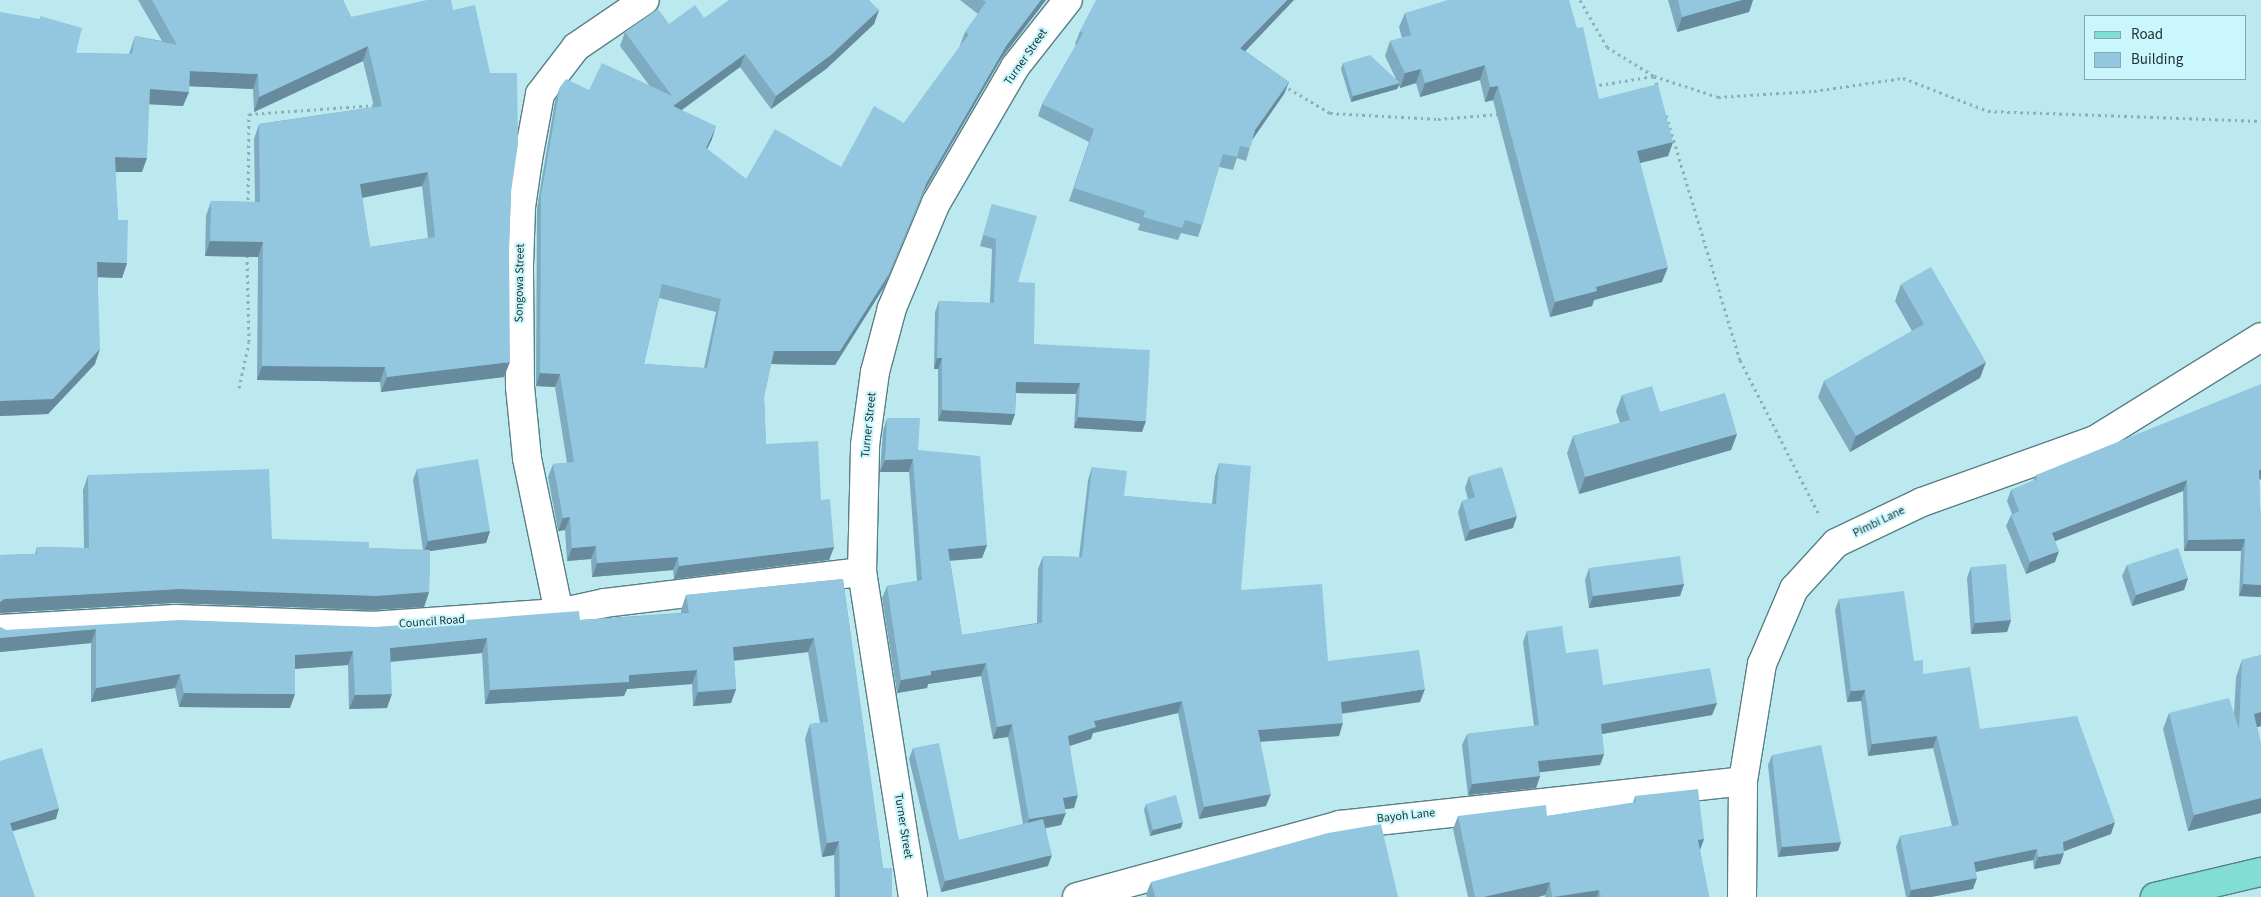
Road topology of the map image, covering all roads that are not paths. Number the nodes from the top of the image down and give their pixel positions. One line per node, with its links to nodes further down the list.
1 (646, 0): 5 (street, Songowa Street)
2 (1068, 0): 4 (street, Turner Street)
3 (2261, 337): 7 (street, Pimbi Lane)
4 (862, 572): 5 (street, Council Road); 9 (street, Turner Street)
5 (559, 613): 6 (street, Council Road)
6 (0, 629)
7 (1744, 781): 10 (street, Bayoh Lane); 11 (street, Pimbi Lane)
8 (2261, 872): 12 (main road)
9 (913, 897)
10 (1077, 897)
11 (1742, 897)
12 (2155, 897)

